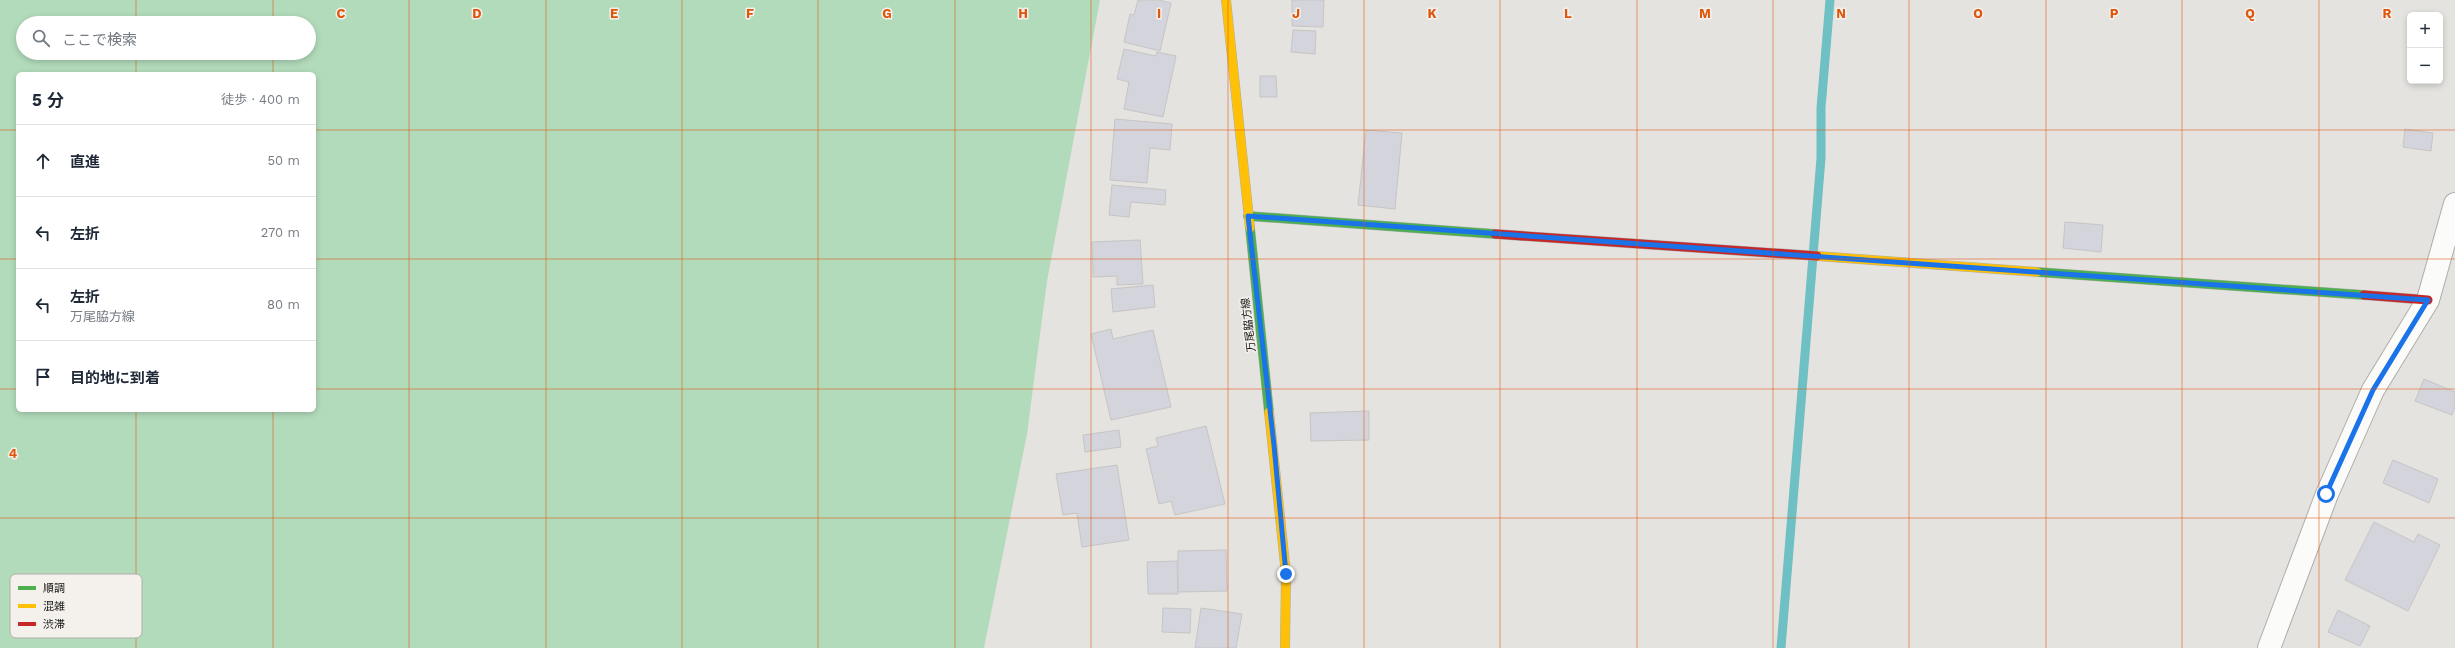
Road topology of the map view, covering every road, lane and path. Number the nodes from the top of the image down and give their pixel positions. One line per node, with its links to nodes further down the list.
1 (1226, 0): 3 (street, 万尾脇方線)
2 (2455, 204): 4 (street)
3 (1248, 216): 4 (street); 5 (street, 万尾脇方線)
4 (2428, 300): 6 (street)
5 (1285, 648)
6 (2269, 648)

